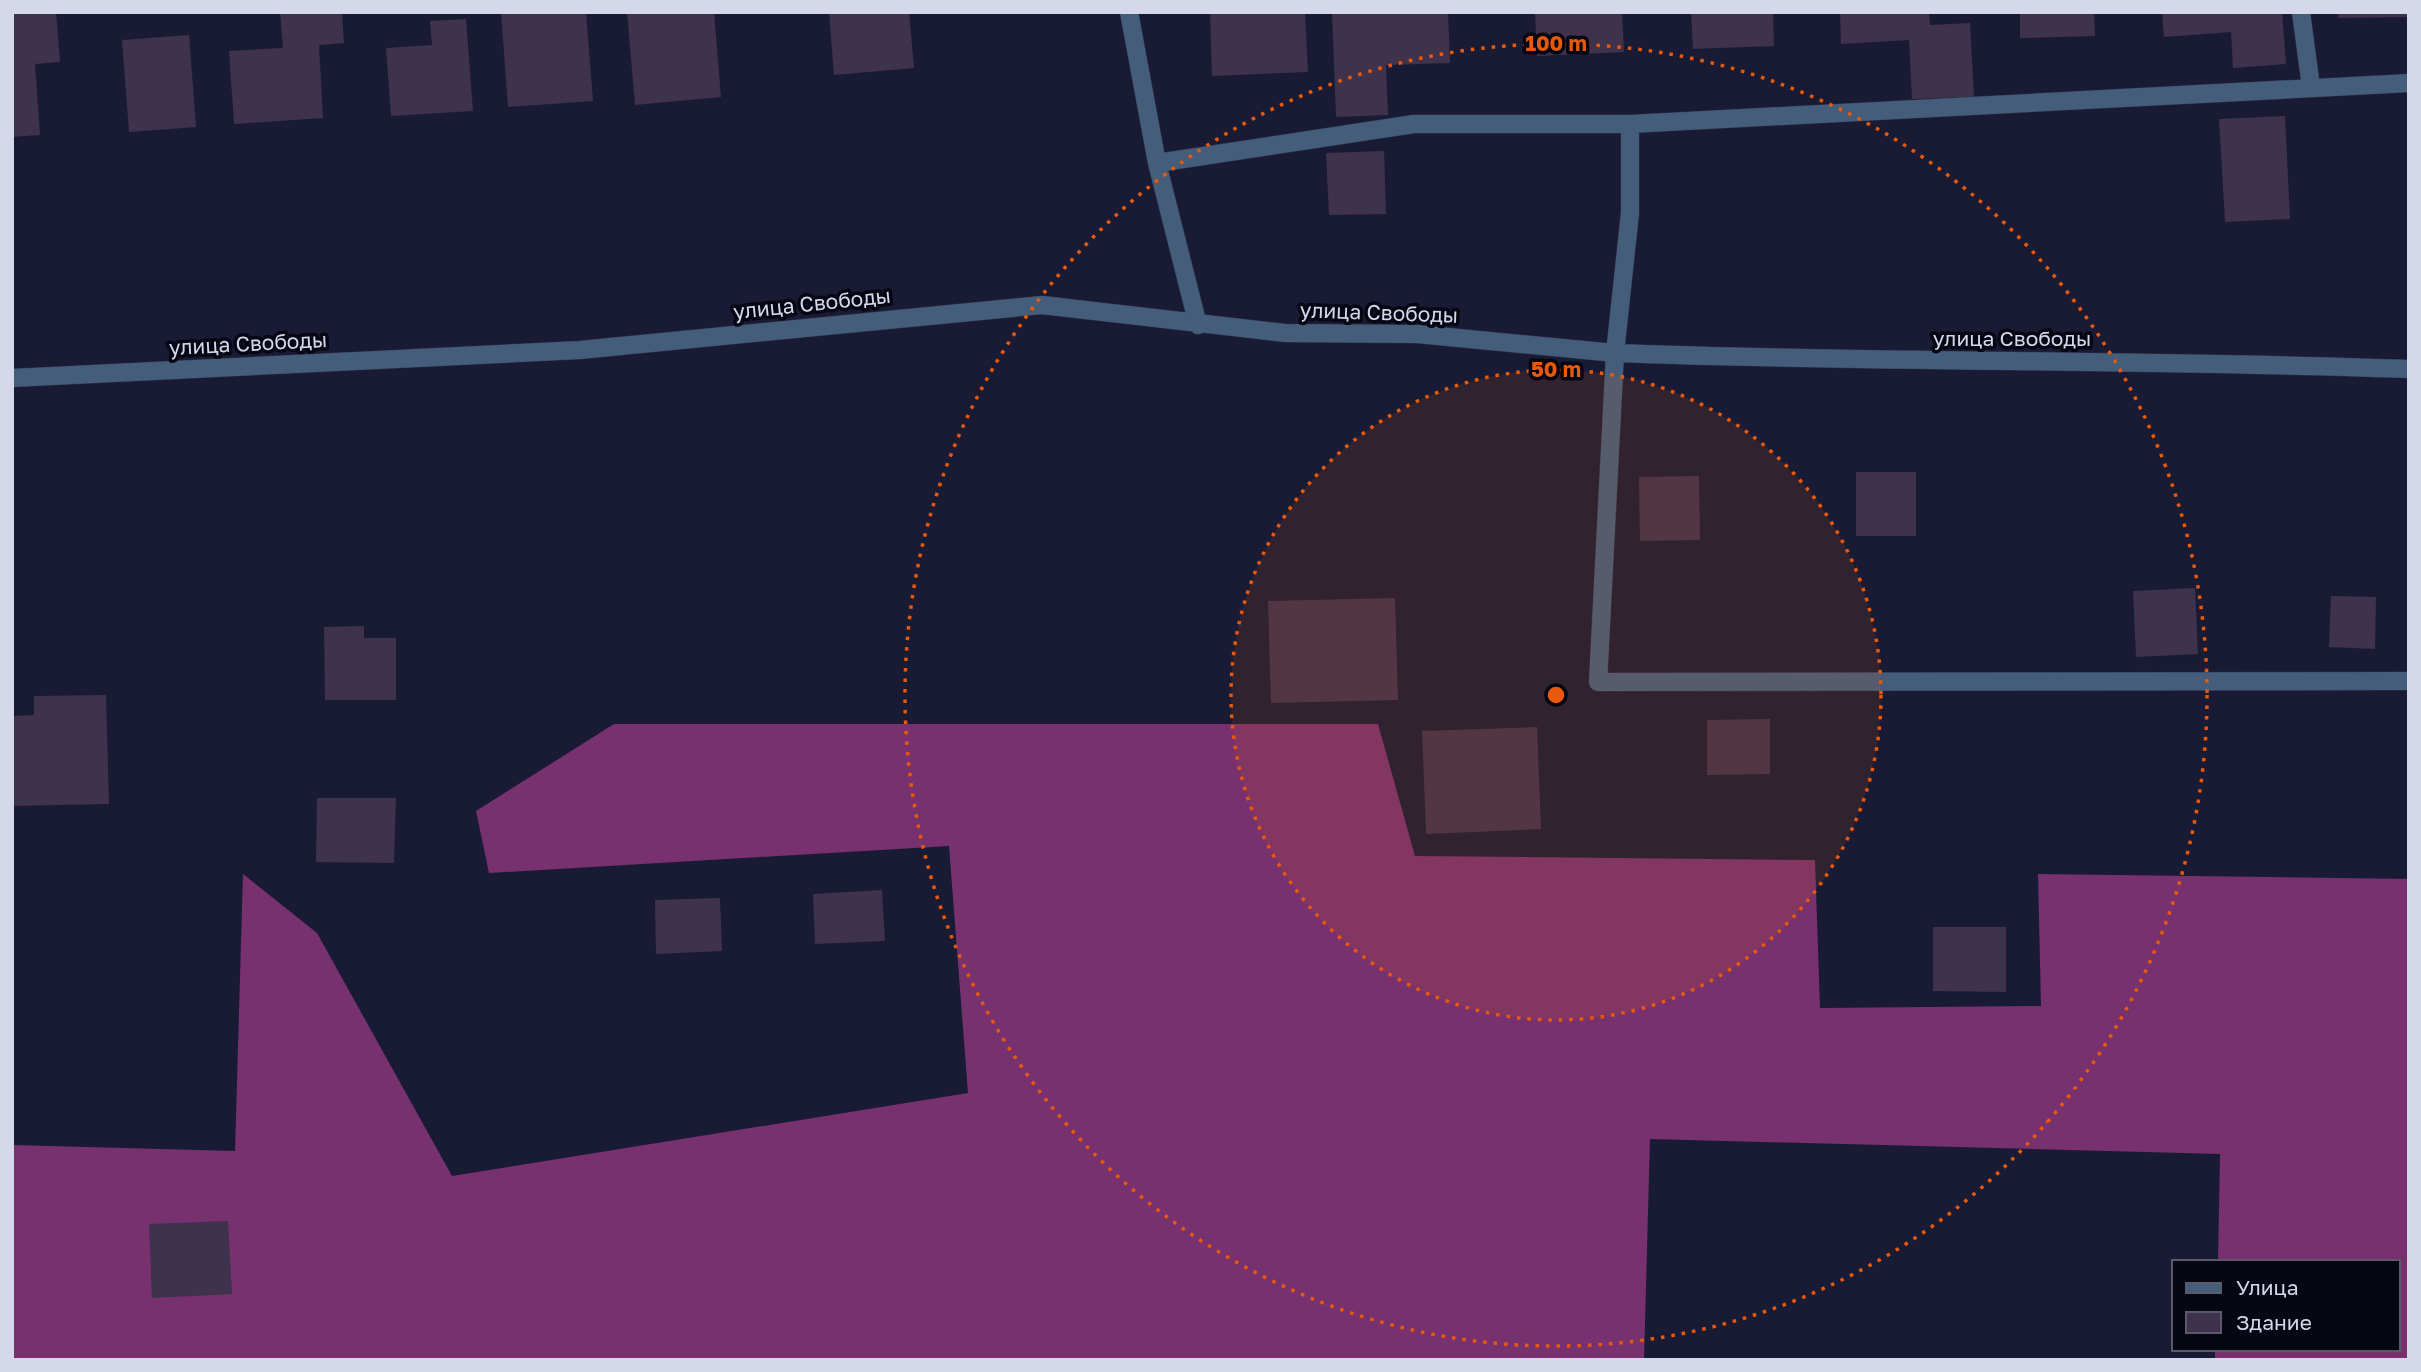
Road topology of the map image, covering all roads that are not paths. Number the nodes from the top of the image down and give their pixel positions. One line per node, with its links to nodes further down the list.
1 (1129, 12): 6 (street)
2 (2301, 12): 4 (street)
3 (2409, 83): 4 (street)
4 (2311, 88): 5 (street)
5 (1630, 124): 6 (street); 8 (street)
6 (1157, 163): 7 (street)
7 (1198, 325): 8 (street, улица Свободы); 10 (street, улица Свободы)
8 (1615, 353): 9 (street, улица Свободы); 11 (street)
9 (2409, 369)
10 (12, 378)
11 (2409, 681)

